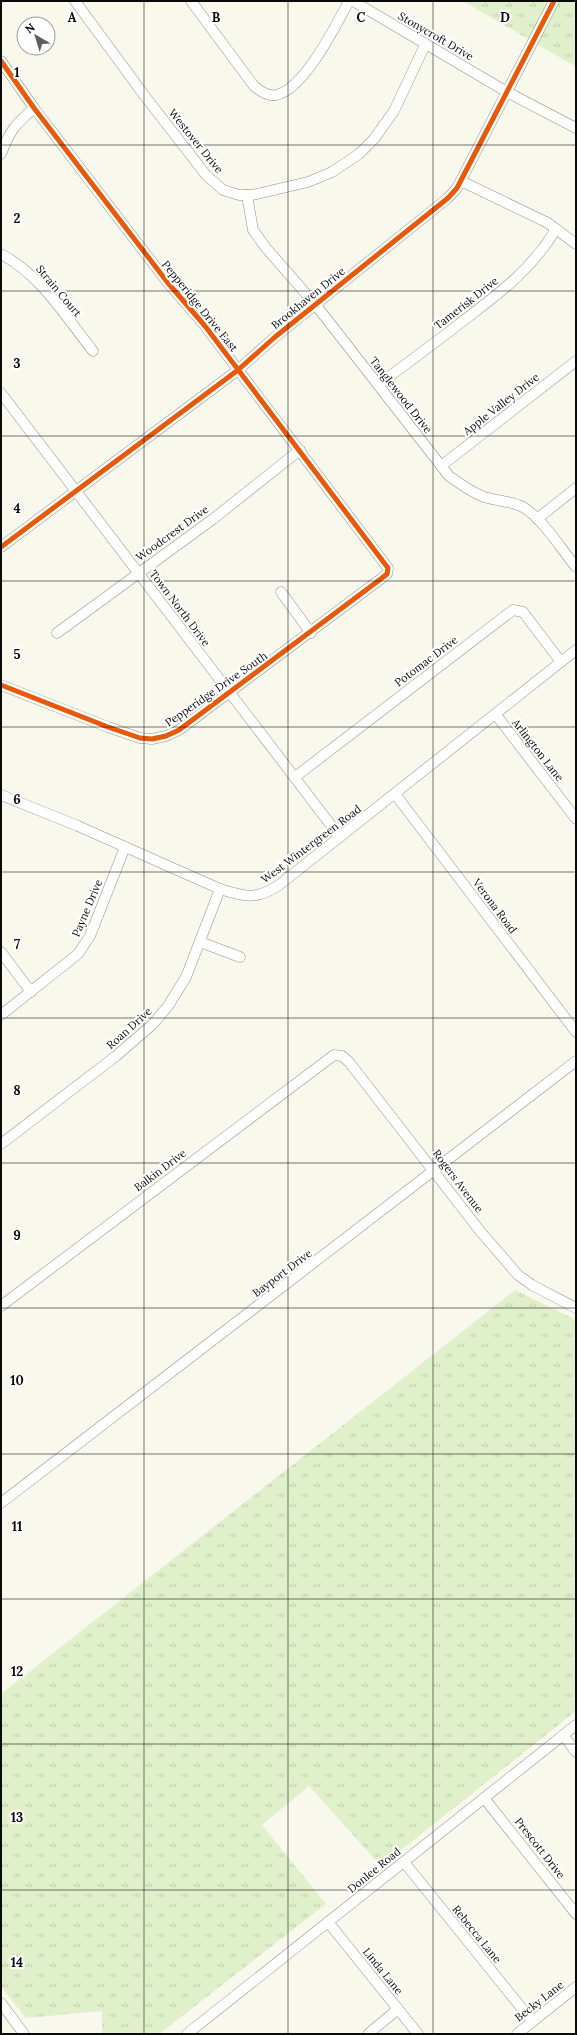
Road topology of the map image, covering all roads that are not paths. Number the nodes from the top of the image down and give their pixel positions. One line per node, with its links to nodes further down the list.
1 (75, 1): 13 (street, Westover Drive)
2 (191, 1): 3 (street)
3 (349, 1)
4 (353, 1): 6 (street, Stonycroft Drive)
5 (554, 1): 8 (street, Brookhaven Drive)
6 (425, 45): 8 (street, Stonycroft Drive); 13 (street, Westover Drive)
7 (1, 61): 9 (street, Pepperidge Drive East)
8 (507, 92): 10 (street, Stonycroft Drive); 12 (street, Brookhaven Drive)
9 (34, 108): 11 (street); 20 (street, Pepperidge Drive East)
10 (576, 128)
11 (1, 154)
12 (461, 181): 14 (street); 17 (street, Brookhaven Drive)
13 (247, 195): 17 (street, Tanglewood Drive)
14 (556, 229): 15 (street); 21 (street, Tamerisk Drive)
15 (576, 244)
16 (1, 254): 18 (street, Strain Court)
17 (315, 304): 20 (street, Brookhaven Drive); 21 (street, Tanglewood Drive)
18 (92, 351)
19 (576, 361): 24 (street, Apple Valley Drive)
20 (238, 370): 23 (street, Pepperidge Drive East); 26 (street, Brookhaven Drive)
21 (378, 385): 24 (street, Tanglewood Drive)
22 (1, 393): 26 (street, Town North Drive)
23 (300, 450): 29 (street, Pepperidge Drive East); 31 (street, Woodcrest Drive)
24 (441, 466): 27 (street, Tanglewood Drive)
25 (576, 488): 27 (street)
26 (76, 491): 28 (street, Brookhaven Drive); 31 (street, Town North Drive)
27 (537, 519): 30 (street, Tanglewood Drive)
28 (1, 547)
29 (384, 562): 34 (street, Pepperidge Drive South)
30 (576, 567)
31 (138, 573): 33 (street, Woodcrest Drive); 38 (street, Town North Drive)
32 (281, 592): 34 (street)
33 (57, 633)
34 (311, 633): 38 (street, Pepperidge Drive South)
35 (576, 651): 36 (street, West Wintergreen Road)
36 (561, 662): 39 (street, West Wintergreen Road); 40 (street, Potomac Drive)
37 (1, 685): 38 (street, Pepperidge Drive South)
38 (230, 693): 40 (street, Town North Drive)
39 (496, 715): 41 (street, West Wintergreen Road); 43 (street, Arlington Lane)
40 (294, 777): 44 (street, Town North Drive)
41 (395, 794): 44 (street, West Wintergreen Road); 52 (street, Verona Road)
42 (1, 795): 45 (street, West Wintergreen Road)
43 (576, 819)
44 (340, 837): 46 (street, West Wintergreen Road)
45 (125, 847): 46 (street, West Wintergreen Road); 50 (street, Payne Drive)
46 (220, 888): 47 (street, Roan Drive)
47 (200, 942): 49 (street); 55 (street, Roan Drive)
48 (1, 952): 50 (street)
49 (240, 957)
50 (31, 992): 51 (street, Payne Drive)
51 (1, 1015)
52 (576, 1032)
53 (334, 1055): 56 (street, Rogers Avenue); 57 (street, Balkin Drive)
54 (576, 1061): 56 (street, Bayport Drive)
55 (1, 1144)
56 (435, 1171): 58 (street, Rogers Avenue); 59 (street, Bayport Drive)
57 (1, 1306)
58 (576, 1308)
59 (1, 1503)
60 (576, 1726): 61 (street, Donlee Road)
61 (563, 1736): 62 (street); 63 (street, Donlee Road)
62 (576, 1752)
63 (484, 1798): 64 (street, Donlee Road); 65 (street, Prescott Drive)
64 (404, 1862): 66 (street, Donlee Road); 70 (street, Rebecca Lane)
65 (576, 1914)
66 (328, 1922): 69 (street, Linda Lane); 71 (street, Donlee Road)
67 (576, 1987): 70 (street, Becky Lane)
68 (1, 2003): 72 (street)
69 (398, 2009): 74 (street); 75 (street, Linda Lane)
70 (532, 2021): 76 (street, Becky Lane)
71 (199, 2030): 73 (street, Donlee Road)
72 (24, 2034)
73 (187, 2034)
74 (368, 2034)
75 (418, 2034)
76 (517, 2034)

